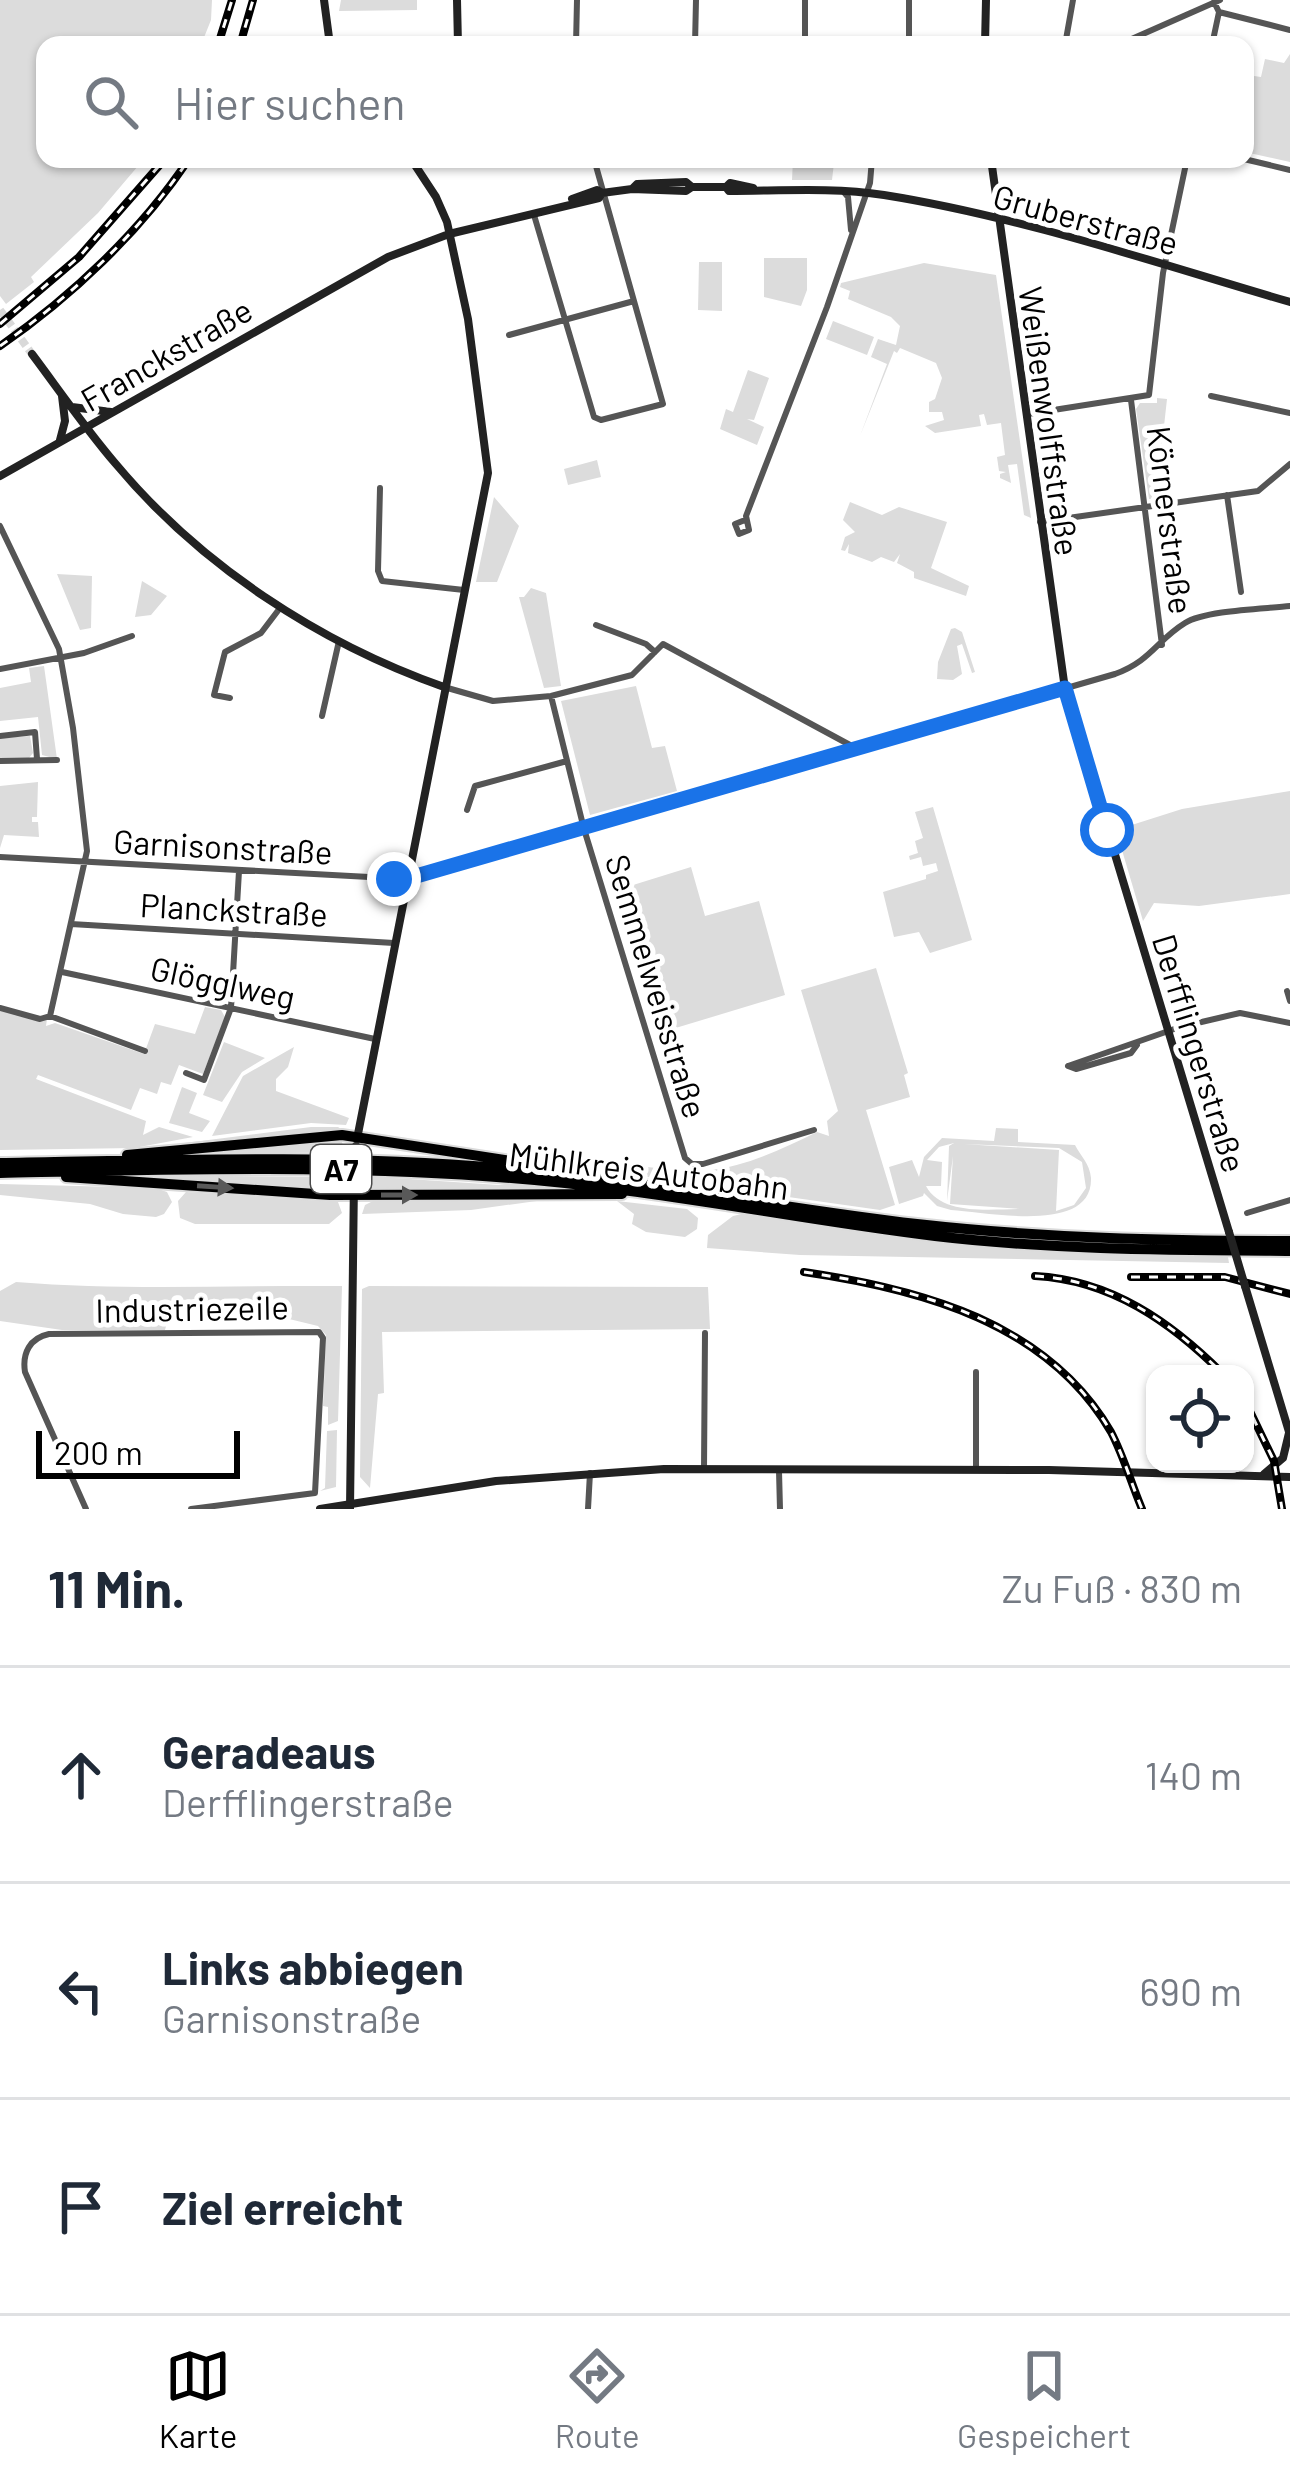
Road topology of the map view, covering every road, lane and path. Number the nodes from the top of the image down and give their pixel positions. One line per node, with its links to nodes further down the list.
1 (324, 0): 12 (main road)
2 (458, 0): 13 (main road)
3 (577, 0): 14 (street)
4 (695, 0): 15 (street)
5 (805, 0): 16 (street)
6 (909, 0): 17 (street)
7 (986, 0): 18 (main road)
8 (1073, 0): 19 (street)
9 (1217, 1): 10 (street); 20 (street)
10 (1219, 13): 11 (street); 21 (street)
11 (1290, 29)
12 (329, 36)
13 (458, 36)
14 (576, 36)
15 (695, 36)
16 (805, 36)
17 (909, 36)
18 (985, 36)
19 (1067, 36)
20 (1138, 36)
21 (1214, 36)
22 (1254, 161): 28 (street)
23 (416, 168): 35 (main road)
24 (596, 168): 30 (street)
25 (870, 168): 31 (street)
26 (992, 168): 33 (main road, Weißenwolffstraße)
27 (1185, 168): 36 (street, Körnerstraße)
28 (1290, 170)
29 (842, 191): 30 (main road, Gruberstraße); 31 (main road, Gruberstraße); 34 (street)
30 (602, 193): 32 (main road, Franckstraße); 37 (street)
31 (866, 193): 33 (main road, Gruberstraße); 34 (street)
32 (533, 211): 35 (main road, Franckstraße); 39 (street)
33 (997, 219): 36 (main road, Gruberstraße); 48 (main road, Weißenwolffstraße)
34 (851, 233): 56 (street)
35 (449, 234): 46 (main road, Franckstraße); 59 (main road)
36 (1165, 265): 38 (main road, Gruberstraße); 44 (street, Körnerstraße)
37 (634, 301): 39 (street); 39 (street)
38 (1290, 302)
39 (565, 320): 40 (street)
40 (509, 335)
41 (32, 354): 42 (main road)
42 (62, 395): 45 (main road); 50 (main road)
43 (1211, 396): 47 (street)
44 (1131, 400): 48 (street); 55 (street, Körnerstraße)
45 (71, 407): 46 (main road); 49 (main road)
46 (112, 412): 49 (main road, Franckstraße)
47 (1290, 413)
48 (1025, 414): 57 (main road, Weißenwolffstraße)
49 (86, 427): 50 (main road, Franckstraße); 62 (main road)
50 (59, 442): 52 (main road, Franckstraße)
51 (1290, 464): 54 (street)
52 (0, 476)
53 (380, 488): 59 (street)
54 (1227, 495): 55 (street); 60 (street)
55 (1146, 506): 57 (street); 66 (street, Körnerstraße)
56 (745, 520)
57 (1040, 522): 71 (main road, Weißenwolffstraße)
58 (0, 526): 68 (street)
59 (464, 590): 70 (main road)
60 (1241, 592)
61 (1290, 606): 66 (street, Garnisonstraße)
62 (281, 607): 65 (main road); 73 (street)
63 (596, 625): 67 (street)
64 (132, 636): 68 (street)
65 (339, 641): 70 (main road); 74 (street)
66 (1162, 645): 71 (street, Garnisonstraße)
67 (655, 652): 72 (street); 76 (street)
68 (61, 658): 69 (street); 84 (street)
69 (0, 669)
70 (444, 688): 72 (street); 86 (main road)
71 (1065, 688): 76 (street, Garnisonstraße); 97 (main road, Derfflingerstraße)
72 (551, 696): 80 (street, Semmelweisstraße)
73 (230, 698)
74 (322, 716)
75 (0, 736): 77 (street)
76 (852, 752): 82 (street, Garnisonstraße)
77 (38, 759): 78 (street); 79 (street)
78 (57, 760)
79 (0, 761)
80 (567, 761): 81 (street); 82 (street, Semmelweisstraße)
81 (467, 810)
82 (584, 829): 86 (street, Garnisonstraße); 102 (street, Semmelweisstraße)
83 (0, 857): 84 (street, Garnisonstraße)
84 (86, 862): 85 (street, Garnisonstraße); 87 (street)
85 (239, 871): 86 (street, Garnisonstraße); 88 (street)
86 (406, 879): 89 (main road)
87 (71, 924): 88 (street, Planckstraße); 90 (street)
88 (236, 933): 89 (street, Planckstraße); 94 (street)
89 (394, 943): 98 (main road)
90 (60, 971): 94 (street, Glögglweg); 95 (street)
91 (1287, 991): 92 (street)
92 (1290, 1001)
93 (0, 1008): 95 (street)
94 (231, 1008): 98 (street, Glögglweg); 101 (street)
95 (50, 1016): 100 (street)
96 (1290, 1023): 97 (street)
97 (1169, 1033): 99 (street); 117 (main road, Derfflingerstraße, bridge)
98 (375, 1039): 103 (main road)
99 (1140, 1042): 99 (street)
100 (145, 1051)
101 (186, 1073)
102 (814, 1130)
103 (357, 1141): 104 (highway); 108 (highway); 110 (main road, bridge)
104 (100, 1161): 105 (highway, Mühlkreis Autobahn / A7); 108 (highway, Mühlkreis Autobahn / A7)
105 (0, 1163)
106 (45, 1172): 107 (highway, Mühlkreis Autobahn / A7); 109 (highway, Mühlkreis Autobahn / A7); 110 (highway, one-way to 110)
107 (0, 1173)
108 (569, 1174): 113 (highway, Mühlkreis Autobahn / A7)
109 (637, 1192): 110 (highway, one-way to 109); 114 (highway, Mühlkreis Autobahn / A7)
110 (353, 1195): 124 (main road)
111 (1290, 1200): 112 (street)
112 (1246, 1213)
113 (1290, 1241)
114 (1290, 1251)
115 (705, 1334): 119 (street)
116 (976, 1372): 120 (street)
117 (1290, 1433): 122 (main road, Derfflingerstraße)
118 (779, 1468): 119 (main road); 120 (main road); 129 (street)
119 (704, 1469): 121 (main road)
120 (976, 1470): 122 (main road)
121 (590, 1473): 124 (main road); 128 (street)
122 (1262, 1475): 123 (main road)
123 (1290, 1477)
124 (350, 1506): 127 (main road)
125 (86, 1509): 126 (street, Industriezeile)
126 (191, 1509)
127 (320, 1509)
128 (588, 1509)
129 (780, 1509)

